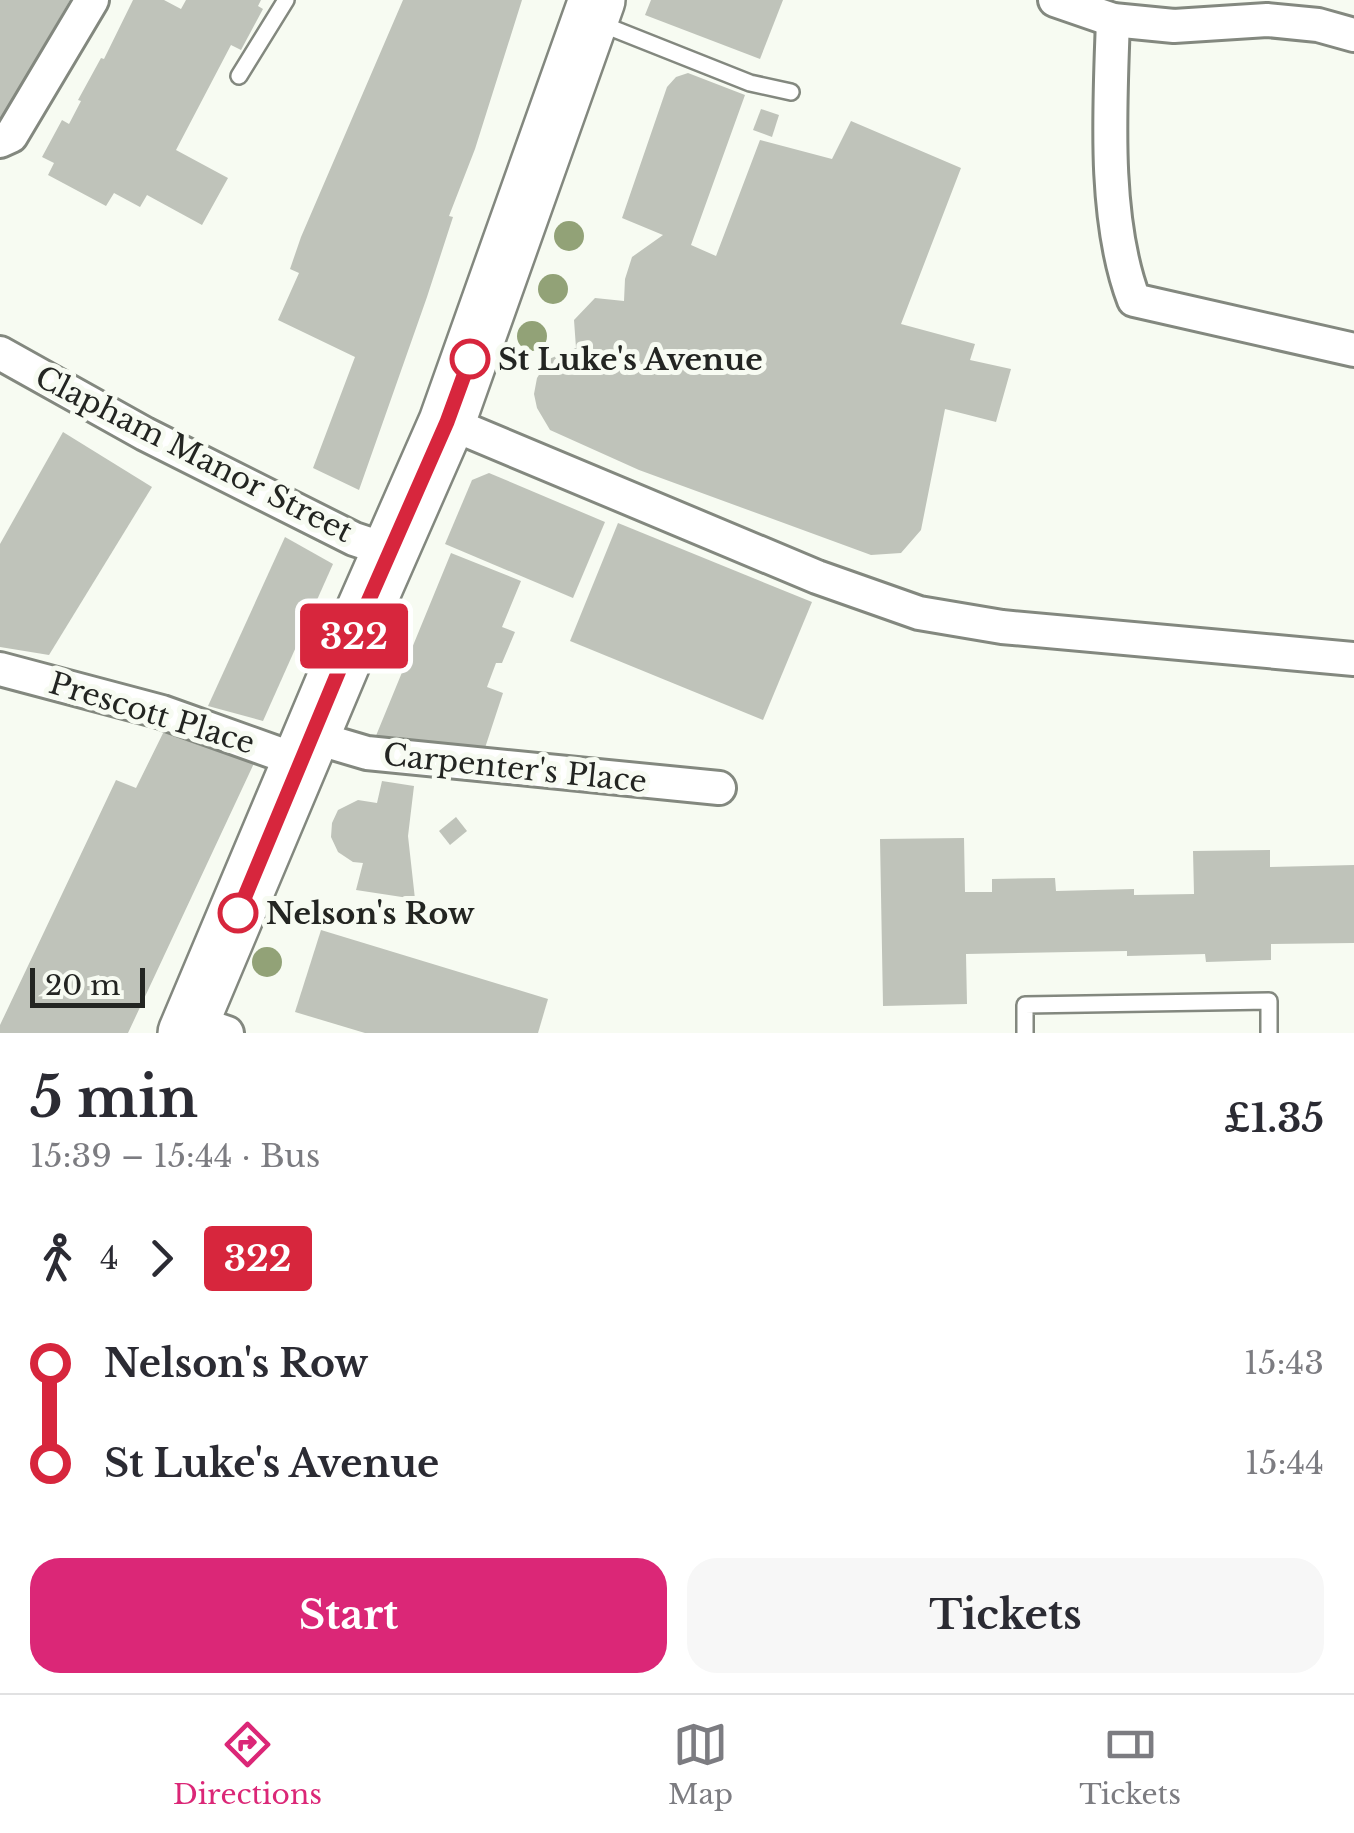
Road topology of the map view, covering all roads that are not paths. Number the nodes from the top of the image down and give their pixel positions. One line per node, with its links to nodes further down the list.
1 (92, 0): 10 (street)
2 (286, 0): 8 (lane)
3 (1055, 0): 6 (street)
4 (594, 10): 9 (lane); 13 (highway)
5 (1269, 10): 6 (street); 7 (street)
6 (1112, 20): 11 (street)
7 (1354, 36)
8 (239, 76)
9 (790, 92)
10 (0, 141)
11 (1354, 350)
12 (0, 353): 14 (street, Clapham Manor Street)
13 (447, 422): 14 (highway); 15 (street)
14 (390, 551): 17 (highway)
15 (1354, 659)
16 (0, 669): 17 (street, Prescott Place)
17 (307, 750): 18 (street, Carpenter's Place); 19 (highway)
18 (719, 788)
19 (202, 1029)
20 (1024, 1033): 21 (lane)
21 (1269, 1033)

